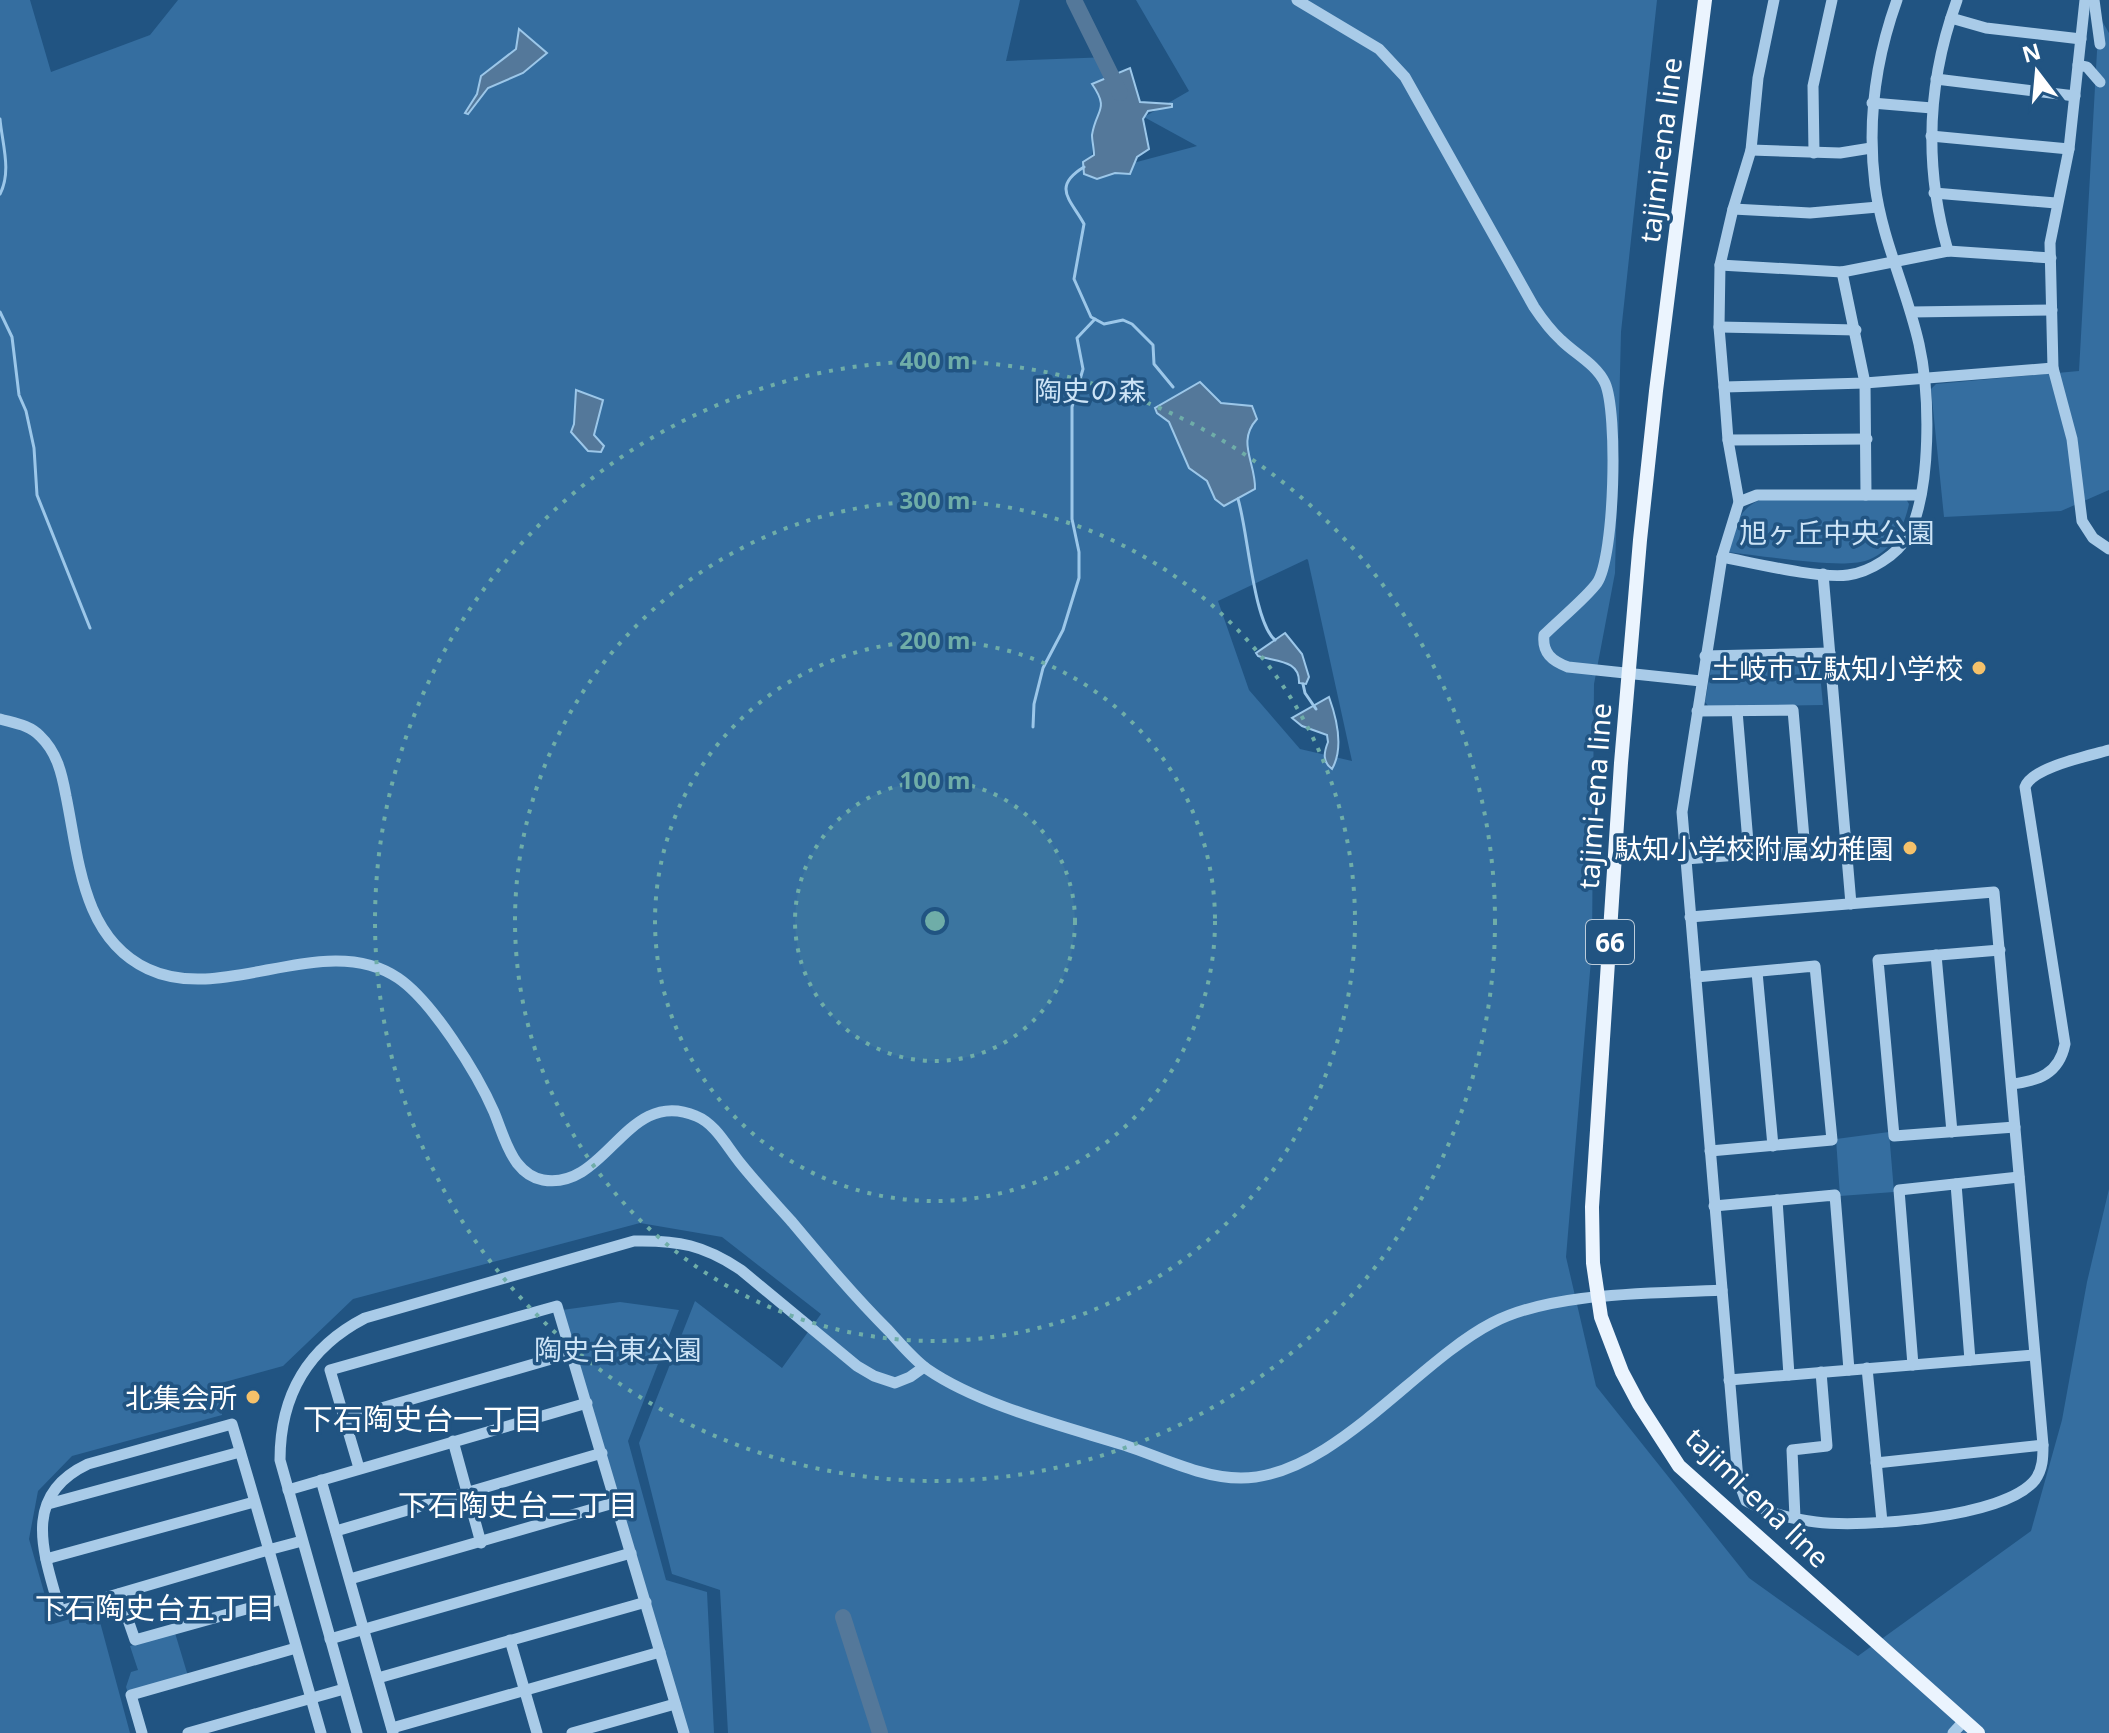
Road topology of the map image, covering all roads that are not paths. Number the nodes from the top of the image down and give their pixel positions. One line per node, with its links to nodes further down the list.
1 (1297, 0): 50 (street)
2 (1705, 0): 50 (main road, tajimi-ena line / 66)
3 (1774, 0): 21 (street)
4 (1832, 0): 22 (street)
5 (1897, 0): 16 (street)
6 (1957, 0): 9 (street)
7 (2085, 0): 10 (street)
8 (2094, 0): 11 (street)
9 (1951, 18): 10 (street); 13 (street)
10 (2081, 39): 12 (street)
11 (2100, 44)
12 (2078, 65): 14 (street); 15 (street)
13 (1936, 79): 15 (street); 17 (street)
14 (2100, 82)
15 (2075, 96): 20 (street)
16 (1872, 103): 17 (street); 19 (street)
17 (1932, 108): 18 (street)
18 (1931, 136): 20 (street); 23 (street)
19 (1871, 148): 22 (street); 25 (street)
20 (2069, 149): 24 (street)
21 (1751, 150): 22 (street); 26 (street)
22 (1814, 153)
23 (1934, 193): 24 (street); 27 (street)
24 (2056, 203): 28 (street)
25 (1878, 207): 26 (street); 29 (street)
26 (1733, 209): 30 (street)
27 (1948, 251): 28 (street); 29 (street)
28 (2051, 258): 32 (street)
29 (1895, 262): 31 (street); 33 (street)
30 (1720, 265): 31 (street); 34 (street)
31 (1842, 272): 35 (street)
32 (2052, 310): 33 (street); 36 (street)
33 (1911, 312): 37 (street)
34 (1719, 327): 35 (street); 39 (street)
35 (1856, 330): 38 (street)
36 (2053, 368): 37 (street); 45 (street)
37 (1925, 377): 38 (street); 43 (street)
38 (1865, 383): 39 (street); 40 (street)
39 (1724, 387): 41 (street)
40 (1867, 439): 41 (street); 42 (street)
41 (1728, 440): 44 (street)
42 (1866, 495): 43 (street); 44 (street)
43 (1919, 495): 47 (street)
44 (1739, 502): 46 (street)
45 (2109, 549)
46 (1722, 557): 47 (street); 49 (street)
47 (1823, 574): 48 (street)
48 (1830, 653): 49 (street); 58 (street)
49 (1705, 656): 51 (street)
50 (1629, 675): 51 (street); 74 (main road, tajimi-ena line / 66)
51 (1701, 681): 52 (street)
52 (1697, 711): 53 (street); 57 (street)
53 (1737, 711): 56 (street); 56 (street)
54 (0, 719): 79 (street)
55 (2109, 750): 64 (street)
56 (1749, 854): 57 (street)
57 (1685, 859): 59 (street)
58 (1851, 904): 59 (street); 60 (street)
59 (1690, 917): 63 (street)
60 (2000, 950): 61 (street); 64 (street)
61 (1936, 955): 66 (street); 66 (street)
62 (1757, 972): 63 (street); 67 (street); 67 (street)
63 (1696, 977): 68 (street)
64 (2012, 1084): 65 (street)
65 (2015, 1127): 66 (street); 69 (street)
66 (1952, 1132)
67 (1773, 1146): 68 (street)
68 (1710, 1151): 72 (street)
69 (2019, 1177): 70 (street); 76 (street)
70 (1956, 1184): 77 (street); 78 (street)
71 (1777, 1200): 72 (street); 81 (street); 83 (street)
72 (1714, 1206): 73 (street)
73 (1722, 1290): 74 (street); 84 (street)
74 (1596, 1297): 79 (street); 121 (main road, tajimi-ena line / 66)
75 (572, 1353): 85 (street); 86 (street); 86 (street)
76 (2034, 1355): 77 (street); 88 (street)
77 (1970, 1360): 78 (street)
78 (1913, 1365): 80 (street)
79 (924, 1367): 94 (street)
80 (1867, 1368): 81 (street); 91 (street)
81 (1849, 1370): 82 (street)
82 (1821, 1372): 83 (street); 99 (street)
83 (1789, 1375): 84 (street)
84 (1729, 1380): 99 (street)
85 (587, 1403): 87 (street); 90 (street)
86 (343, 1419): 92 (street)
87 (453, 1441): 92 (street); 95 (street)
88 (2043, 1445): 91 (street); 100 (street)
89 (240, 1452): 96 (street); 98 (street); 98 (street)
90 (602, 1453): 95 (street); 97 (street)
91 (1876, 1463): 100 (street)
92 (359, 1468): 93 (street)
93 (321, 1480): 94 (street); 101 (street)
94 (288, 1490): 102 (street)
95 (467, 1492): 101 (street); 103 (street)
96 (254, 1502): 104 (street); 106 (street)
97 (617, 1502): 103 (street); 105 (street)
98 (48, 1504): 106 (street)
99 (1795, 1518): 100 (street)
100 (1882, 1522)
101 (336, 1531): 107 (street)
102 (302, 1541): 104 (street); 112 (street)
103 (481, 1543): 107 (street)
104 (268, 1550): 108 (street); 109 (street)
105 (631, 1553): 110 (street); 111 (street)
106 (46, 1559): 108 (street)
107 (350, 1579): 111 (street)
108 (119, 1594): 109 (street)
109 (282, 1599): 114 (street)
110 (646, 1602): 113 (street); 115 (street)
111 (364, 1629): 112 (street); 116 (street)
112 (330, 1639): 117 (street)
113 (510, 1640): 116 (street); 118 (street)
114 (296, 1648): 119 (street); 123 (street)
115 (660, 1652): 118 (street); 120 (street)
116 (378, 1678): 122 (street)
117 (344, 1689): 119 (street); 126 (street)
118 (525, 1690): 122 (street); 127 (street)
119 (311, 1699): 124 (street); 125 (street)
120 (675, 1704): 128 (street); 129 (street)
121 (1964, 1721): 130 (street); 131 (main road, tajimi-ena line / 66)
122 (392, 1731)
123 (142, 1733)
124 (188, 1733)
125 (321, 1733)
126 (357, 1733)
127 (537, 1733)
128 (572, 1733)
129 (684, 1733)
130 (1953, 1733)
131 (1978, 1733)

